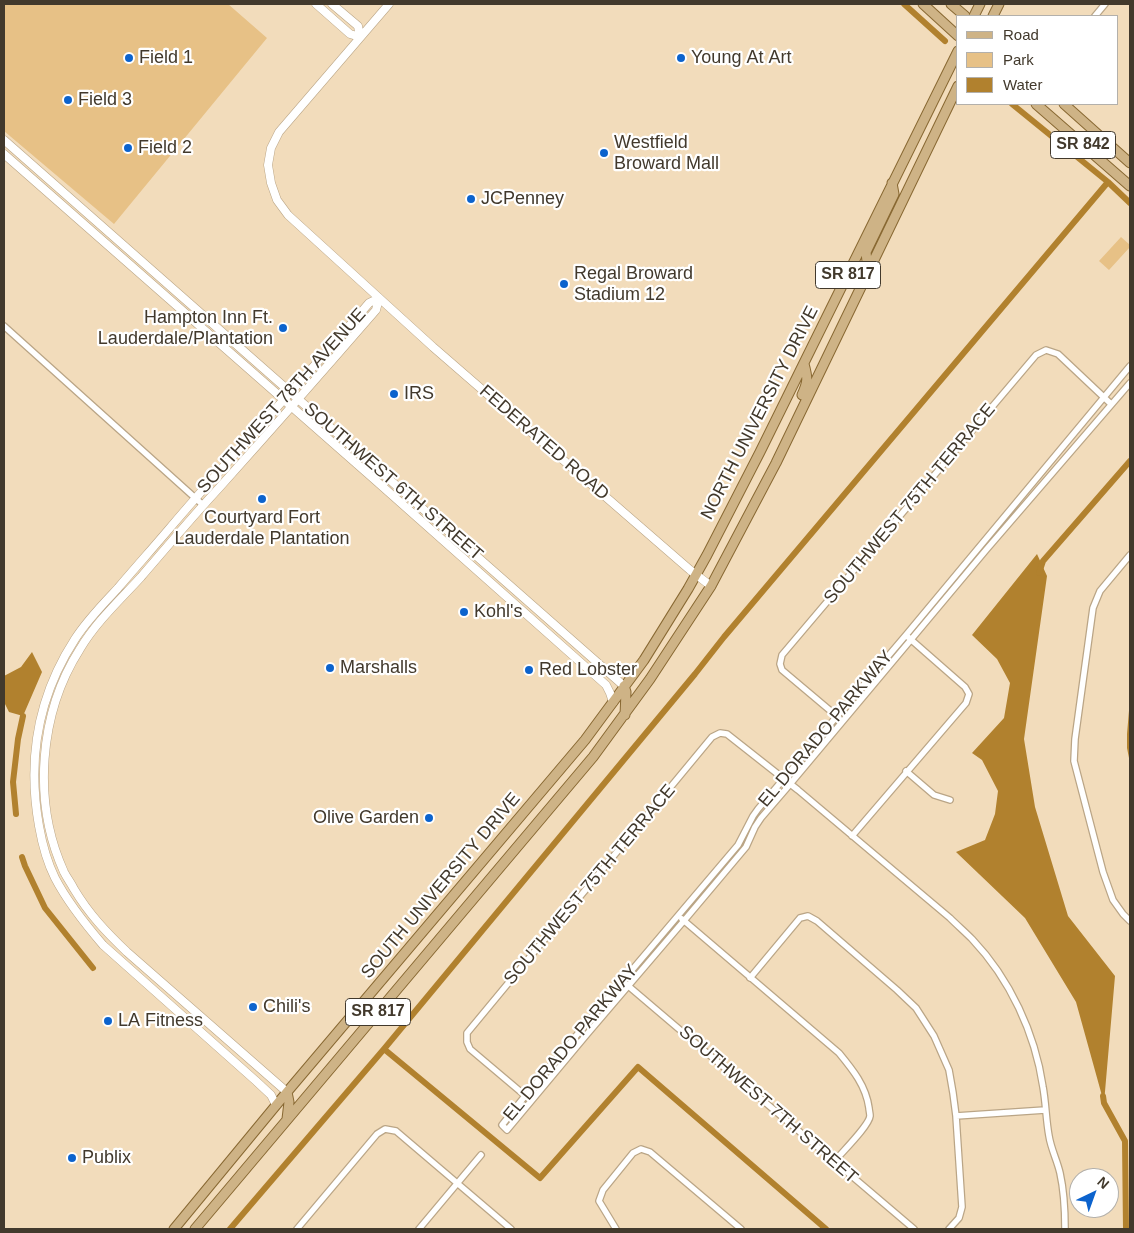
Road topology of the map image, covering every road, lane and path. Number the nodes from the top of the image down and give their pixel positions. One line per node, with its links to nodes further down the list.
1 (316, 4): 10 (street)
2 (332, 4): 10 (street)
3 (389, 4): 10 (street, FEDERATED ROAD)
4 (923, 4): 9 (main road)
5 (951, 4): 7 (main road)
6 (1105, 4): 8 (street)
7 (964, 15)
8 (1096, 15)
9 (956, 34)
10 (360, 37): 21 (street, FEDERATED ROAD)
11 (956, 55): 18 (main road, NORTH UNIVERSITY DRIVE / SR 817)
12 (956, 90): 20 (main road, NORTH UNIVERSITY DRIVE / SR 817)
13 (1037, 105): 19 (main road, SR 842)
14 (1065, 105): 17 (main road, SR 842)
15 (4, 140): 26 (street, SOUTHWEST 6TH STREET)
16 (4, 154): 29 (street, SOUTHWEST 6TH STREET)
17 (1130, 163)
18 (892, 183): 20 (main road); 23 (main road, NORTH UNIVERSITY DRIVE / SR 817)
19 (1130, 186)
20 (868, 272): 33 (main road, NORTH UNIVERSITY DRIVE / SR 817)
21 (379, 298): 26 (street, SOUTHWEST 78TH AVENUE); 28 (street, SOUTHWEST 78TH AVENUE); 36 (street, FEDERATED ROAD)
22 (4, 326): 32 (street)
23 (804, 364): 33 (main road); 36 (main road, NORTH UNIVERSITY DRIVE / SR 817)
24 (1130, 366): 27 (street, EL DORADO PARKWAY)
25 (1130, 382): 30 (street, EL DORADO PARKWAY)
26 (291, 392): 28 (street, SOUTHWEST 6TH STREET); 29 (street, SOUTHWEST 78TH AVENUE)
27 (1105, 398): 30 (street); 42 (street, EL DORADO PARKWAY); 47 (street, SOUTHWEST 75TH TERRACE)
28 (298, 399): 31 (street, SOUTHWEST 78TH AVENUE); 44 (street, SOUTHWEST 6TH STREET)
29 (284, 400): 31 (street, SOUTHWEST 6TH STREET); 32 (street, SOUTHWEST 78TH AVENUE)
30 (1111, 404): 43 (street, EL DORADO PARKWAY)
31 (292, 407): 34 (street, SOUTHWEST 78TH AVENUE); 45 (street, SOUTHWEST 6TH STREET)
32 (196, 498): 34 (street); 38 (street, SOUTHWEST 78TH AVENUE)
33 (756, 500): 37 (main road, NORTH UNIVERSITY DRIVE / SR 817)
34 (203, 505): 40 (street, SOUTHWEST 78TH AVENUE)
35 (1130, 555): 56 (street)
36 (696, 575): 37 (street, FEDERATED ROAD); 44 (main road, SOUTH UNIVERSITY DRIVE / SR 817)
37 (711, 586): 46 (main road, SOUTH UNIVERSITY DRIVE / SR 817)
38 (111, 595): 39 (street, SOUTHWEST 78TH AVENUE); 40 (street)
39 (103, 604): 41 (street); 63 (street, SOUTHWEST 78TH AVENUE)
40 (107, 615): 41 (street, SOUTHWEST 78TH AVENUE)
41 (98, 624): 60 (street, SOUTHWEST 78TH AVENUE)
42 (906, 635): 43 (street); 47 (street, EL DORADO PARKWAY)
43 (911, 640): 48 (street, EL DORADO PARKWAY); 49 (street)
44 (624, 686): 45 (main road, SOUTH UNIVERSITY DRIVE / SR 817); 46 (main road)
45 (613, 702): 60 (main road, SOUTH UNIVERSITY DRIVE / SR 817)
46 (625, 715): 66 (main road, SOUTH UNIVERSITY DRIVE / SR 817)
47 (837, 716): 48 (street); 50 (street, EL DORADO PARKWAY)
48 (842, 721): 51 (street, EL DORADO PARKWAY)
49 (906, 772): 52 (street); 53 (street)
50 (784, 779): 51 (street); 54 (street, EL DORADO PARKWAY); 61 (street, SOUTHWEST 75TH TERRACE)
51 (791, 784): 53 (street); 55 (street, EL DORADO PARKWAY)
52 (950, 800)
53 (852, 836): 64 (street)
54 (678, 916): 55 (street); 58 (street, EL DORADO PARKWAY)
55 (684, 922): 57 (street); 59 (street, EL DORADO PARKWAY)
56 (1130, 922)
57 (750, 978): 65 (street); 68 (street)
58 (623, 981): 59 (street, SOUTHWEST 7TH STREET); 61 (street, EL DORADO PARKWAY)
59 (629, 986): 62 (street, EL DORADO PARKWAY); 68 (street, SOUTHWEST 7TH STREET)
60 (287, 1092): 63 (main road, SOUTH UNIVERSITY DRIVE / SR 817); 66 (main road)
61 (525, 1096): 62 (street); 62 (street, EL DORADO PARKWAY)
62 (531, 1101)
63 (276, 1105): 70 (main road, SOUTH UNIVERSITY DRIVE / SR 817)
64 (1045, 1110): 65 (street); 79 (street)
65 (956, 1116): 78 (street)
66 (287, 1120): 71 (main road, SOUTH UNIVERSITY DRIVE / SR 817)
67 (481, 1156): 69 (street)
68 (834, 1162): 77 (street, SOUTHWEST 7TH STREET)
69 (458, 1183): 72 (street); 73 (street); 74 (street)
70 (174, 1229)
71 (195, 1229)
72 (297, 1229)
73 (419, 1229)
74 (511, 1229)
75 (616, 1229): 76 (street)
76 (741, 1229)
77 (914, 1229)
78 (949, 1229)
79 (1065, 1229)

